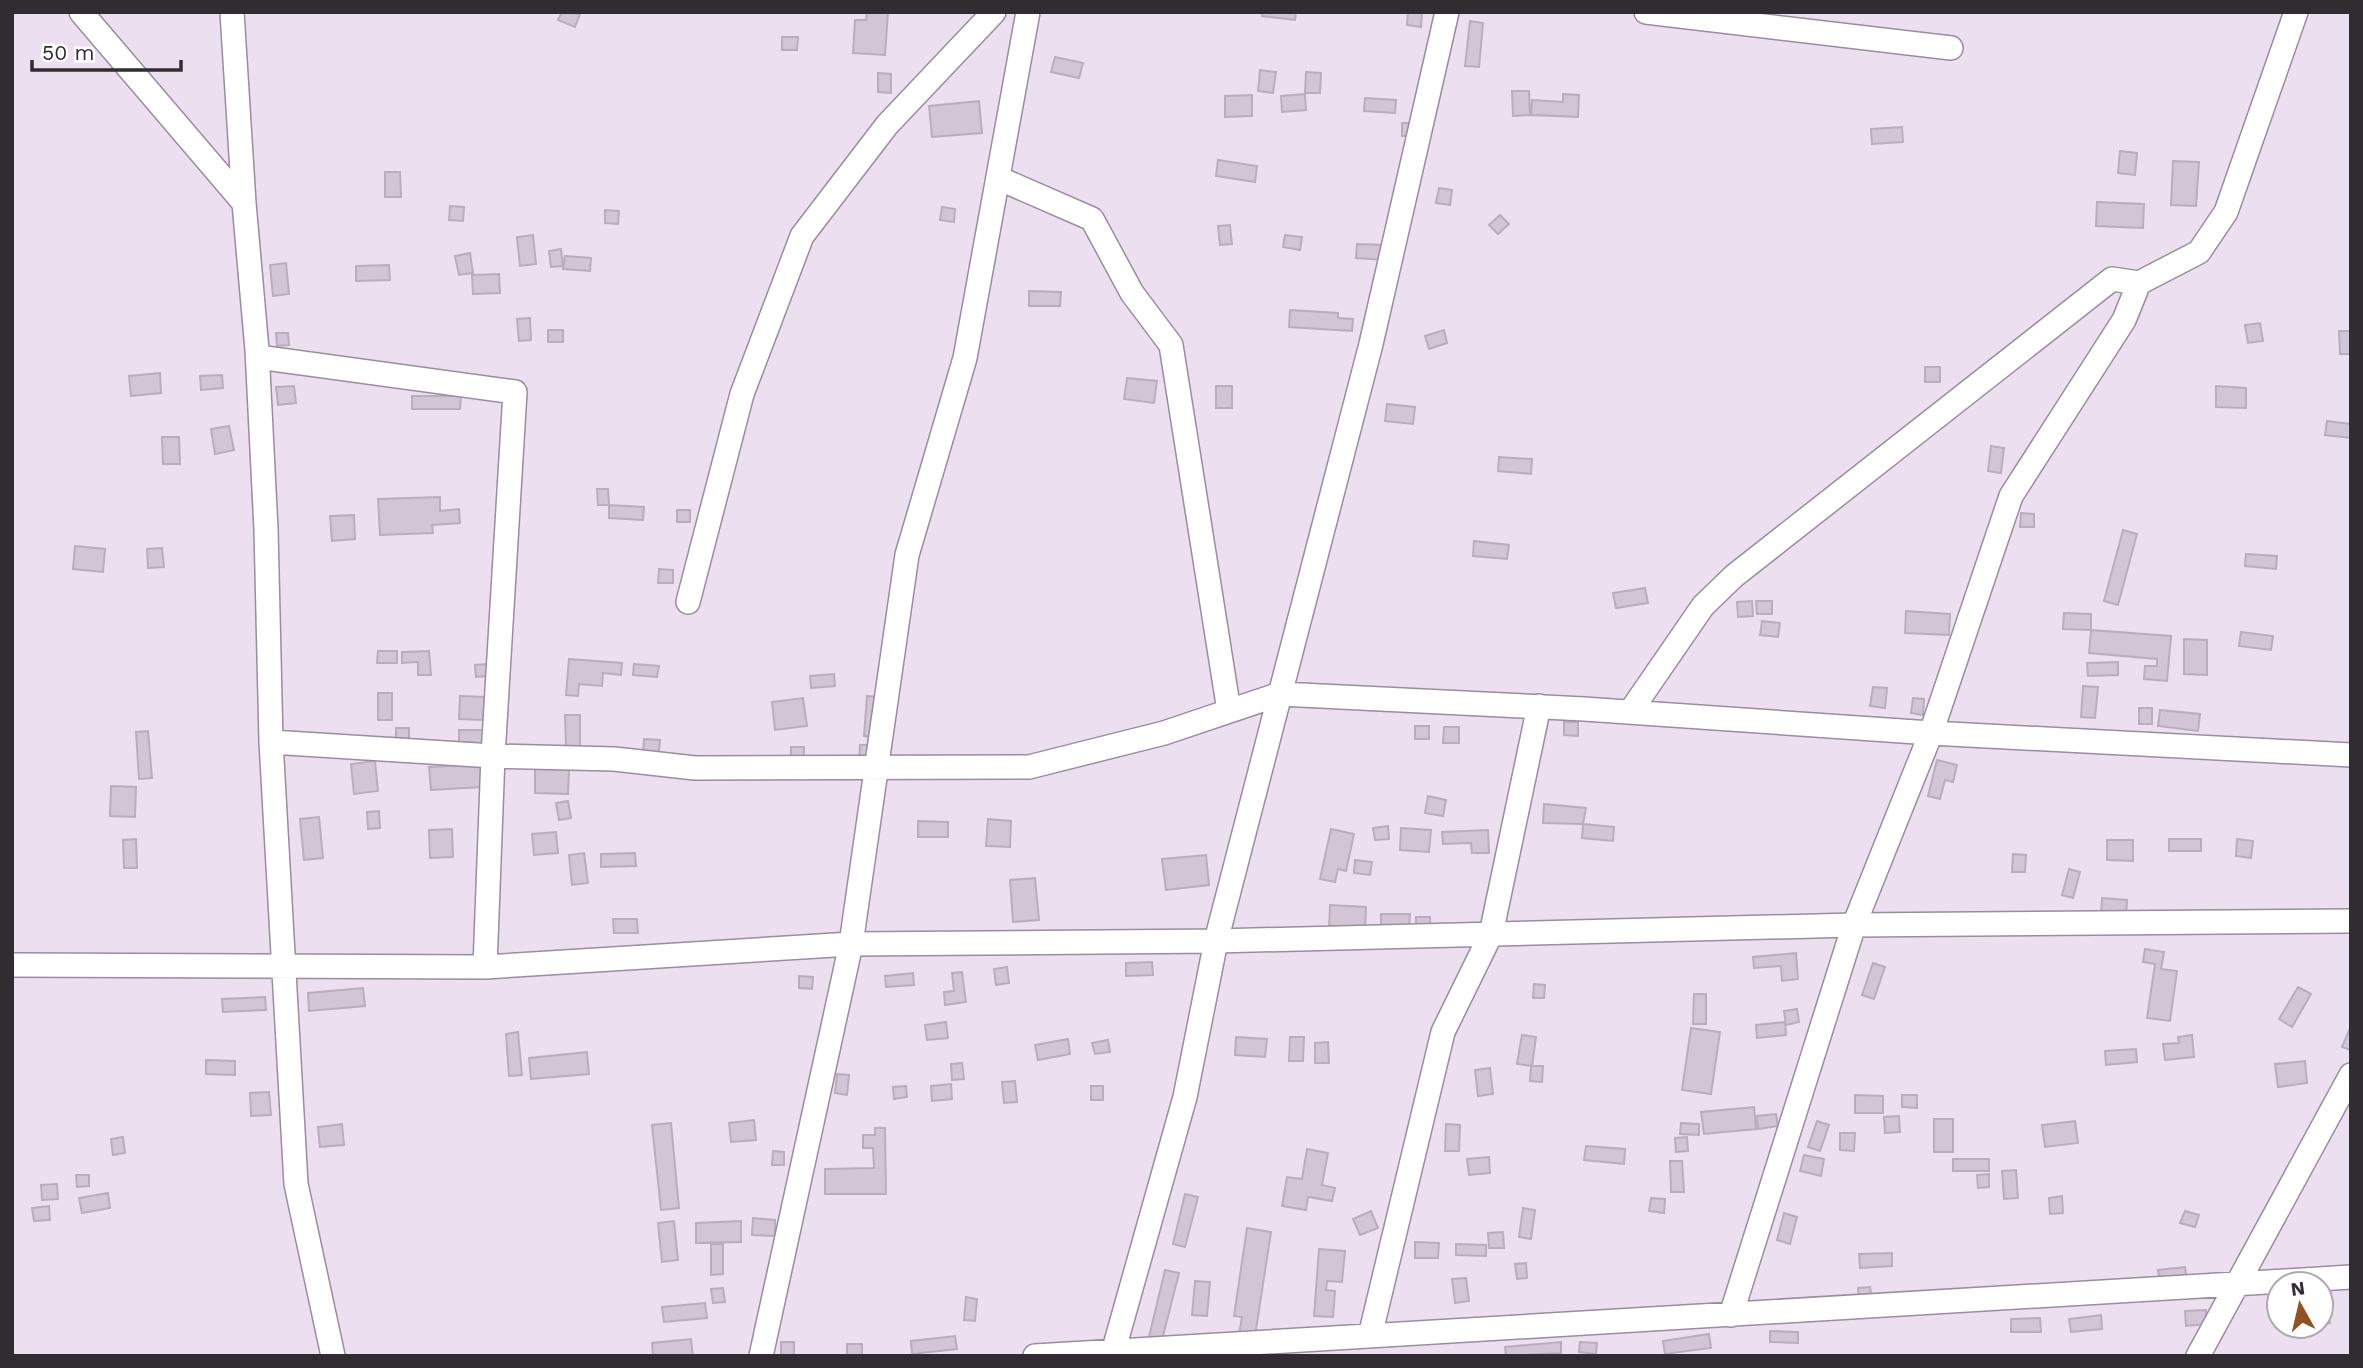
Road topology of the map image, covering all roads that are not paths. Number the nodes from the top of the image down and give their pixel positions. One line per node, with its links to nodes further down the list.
1 (81, 12): 10 (street)
2 (232, 12): 10 (street)
3 (994, 12): 13 (street)
4 (1028, 12): 9 (street)
5 (1447, 12): 14 (street)
6 (1646, 12): 8 (street)
7 (2296, 12): 11 (street)
8 (1951, 48)
9 (998, 178): 16 (street); 22 (street)
10 (244, 203): 12 (street)
11 (2139, 283): 17 (street); 18 (street)
12 (258, 357): 19 (street); 21 (street)
13 (688, 602)
14 (1280, 694): 15 (street); 16 (street); 26 (street)
15 (1539, 706): 17 (street); 25 (street)
16 (1230, 711): 22 (street)
17 (1630, 712): 18 (street)
18 (1931, 733): 20 (street); 24 (street)
19 (271, 742): 21 (street); 29 (street)
20 (2351, 755)
21 (493, 756): 22 (street); 30 (street)
22 (877, 767): 27 (street)
23 (2351, 921): 24 (street)
24 (1854, 925): 25 (street); 34 (street)
25 (1491, 934): 26 (street); 35 (street)
26 (1216, 941): 27 (street); 36 (street)
27 (851, 944): 30 (street); 38 (street)
28 (12, 965): 29 (street)
29 (281, 967): 30 (street); 37 (street)
30 (485, 967)
31 (2351, 1075): 33 (street)
32 (2351, 1277): 33 (street)
33 (2236, 1286): 34 (street); 40 (street)
34 (1731, 1315): 35 (street)
35 (1370, 1336): 36 (street)
36 (1113, 1354): 39 (street)
37 (332, 1356)
38 (761, 1356)
39 (1035, 1356)
40 (2198, 1356)

